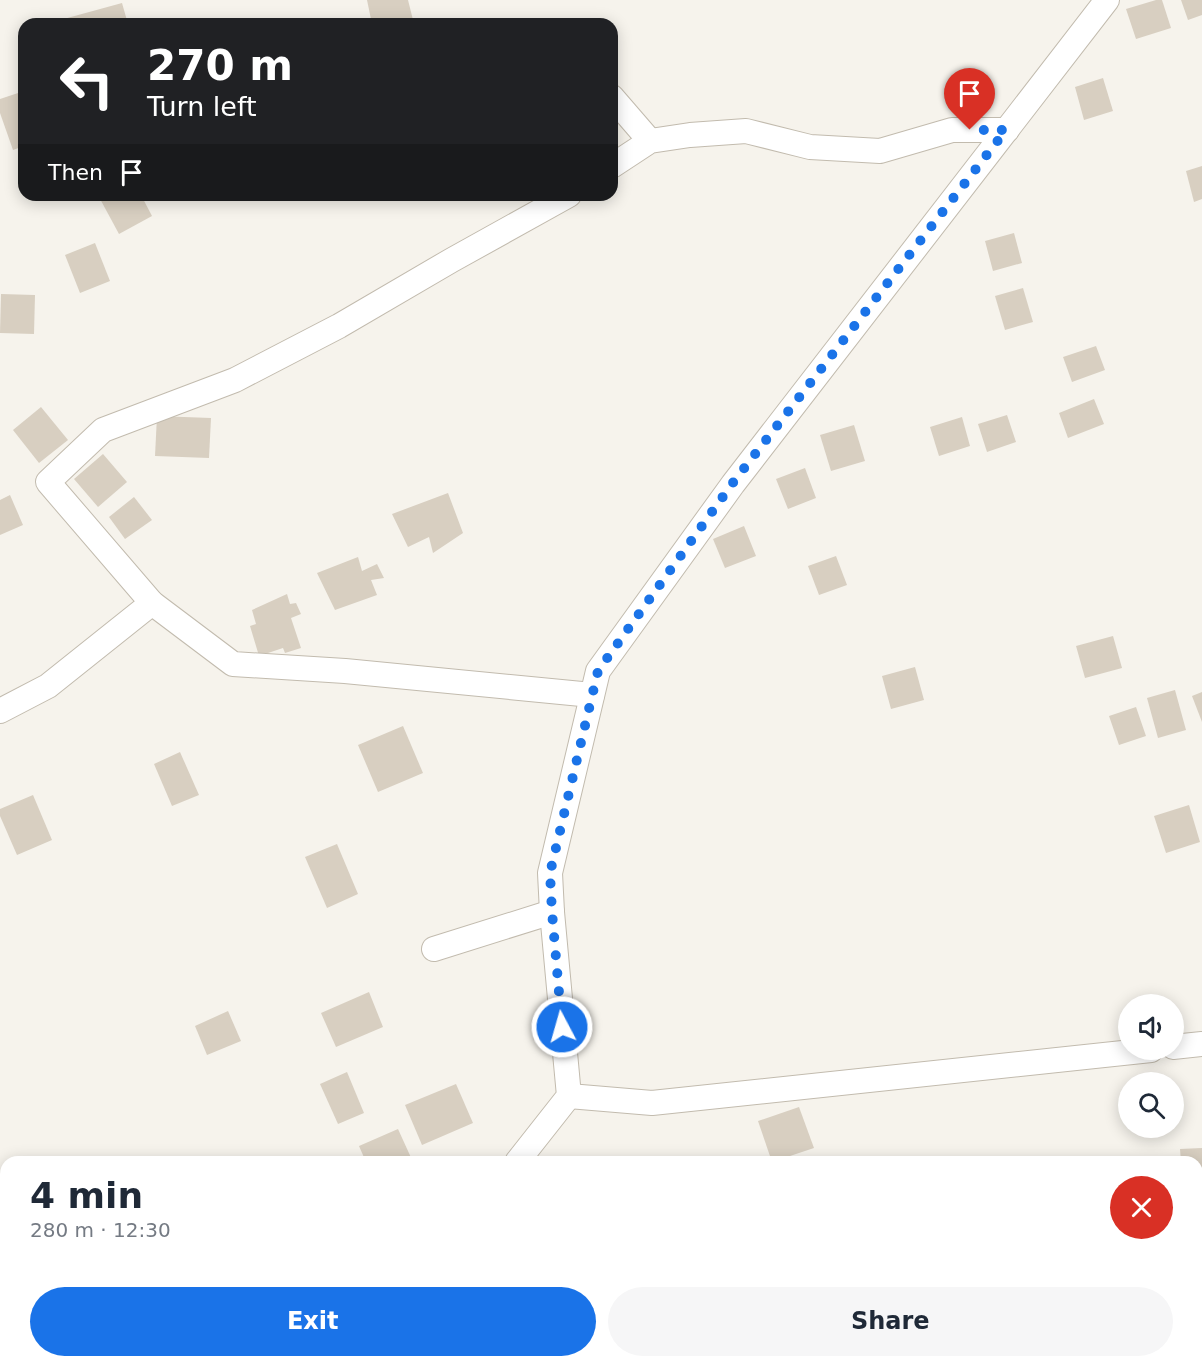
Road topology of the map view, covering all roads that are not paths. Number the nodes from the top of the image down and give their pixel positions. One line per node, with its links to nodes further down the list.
1 (1107, 0): 3 (street)
2 (618, 104): 4 (street)
3 (1006, 130): 4 (street); 8 (street)
4 (650, 141): 5 (street)
5 (618, 162)
6 (558, 201): 7 (street)
7 (152, 603): 8 (street); 9 (street)
8 (592, 695): 10 (street)
9 (0, 711)
10 (552, 912): 11 (street); 15 (street)
11 (434, 949)
12 (1202, 1044): 13 (street)
13 (1184, 1046)
14 (1118, 1054): 15 (street)
15 (569, 1096): 16 (street)
16 (522, 1156)

